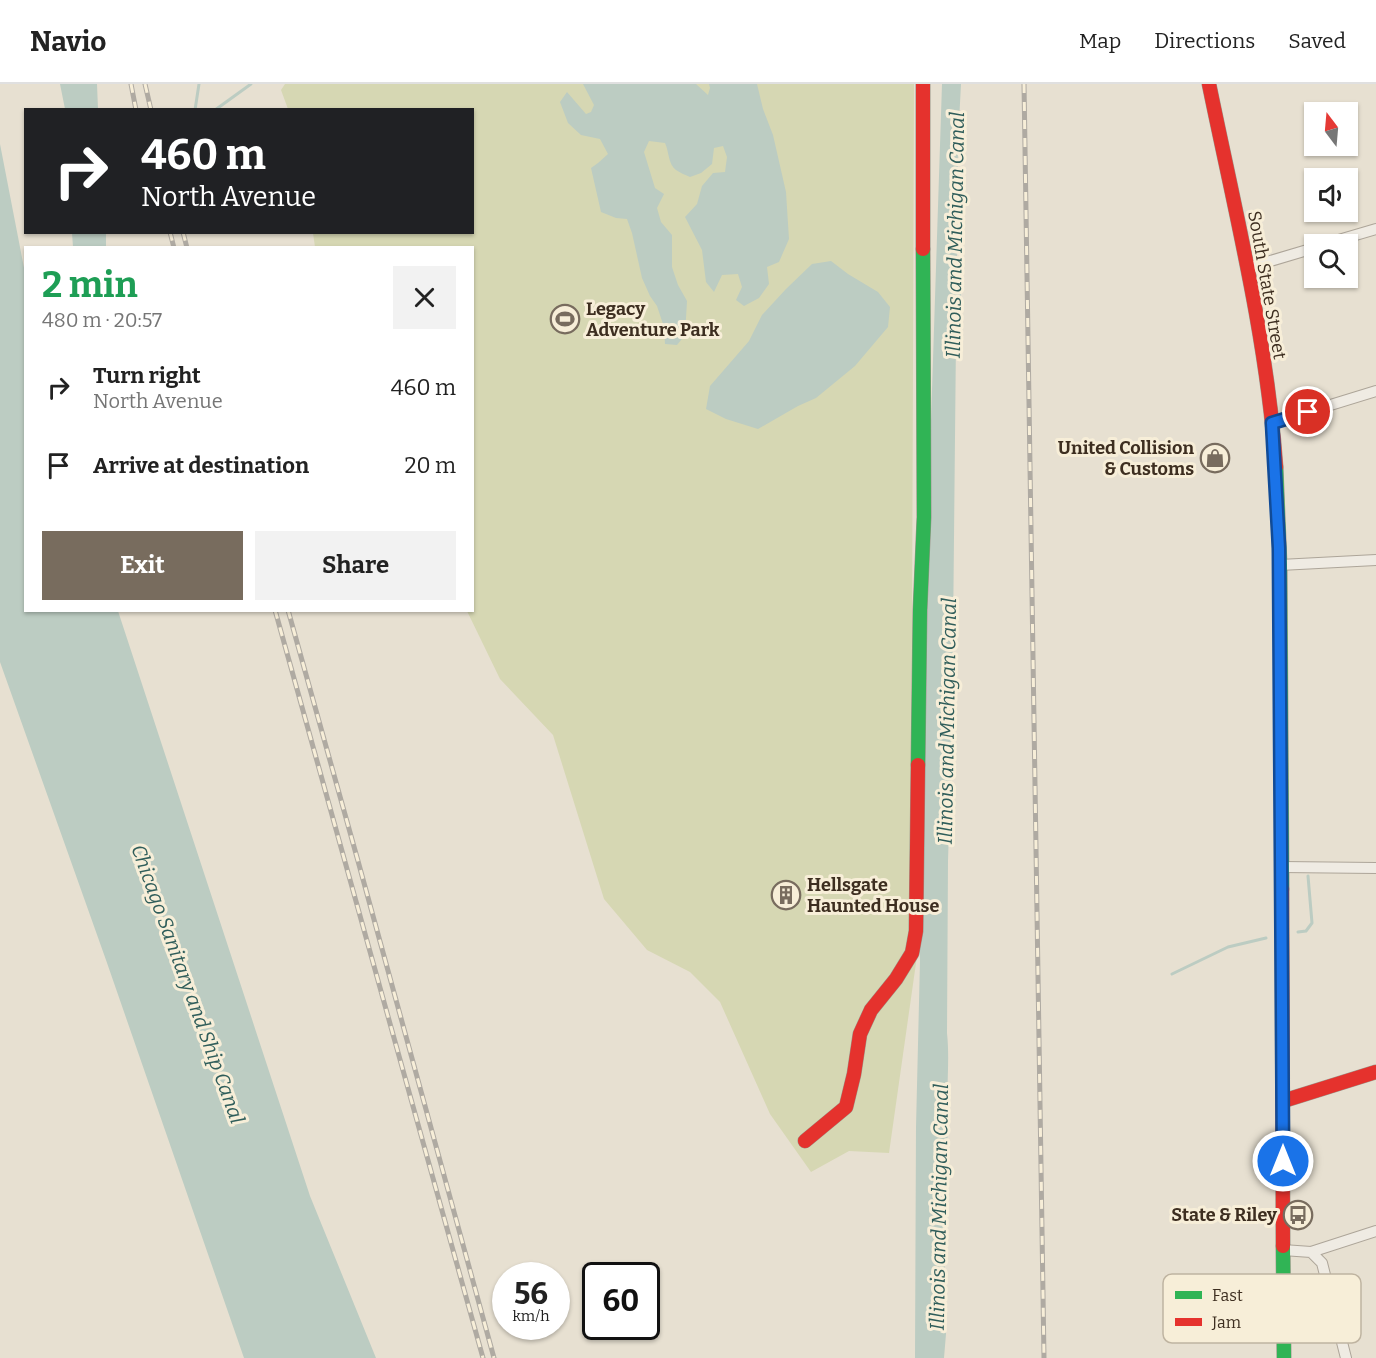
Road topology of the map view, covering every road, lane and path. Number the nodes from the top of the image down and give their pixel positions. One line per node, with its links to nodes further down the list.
1 (923, 84): 15 (main road)
2 (1209, 84): 6 (main road, South State Street)
3 (1376, 229): 4 (street)
4 (1358, 234)
5 (1304, 251): 6 (street)
6 (1247, 268): 8 (main road, South State Street)
7 (1376, 391): 8 (street)
8 (1272, 423): 10 (main road, South State Street)
9 (1376, 560): 10 (street)
10 (1280, 565): 11 (main road, South State Street)
11 (1281, 867): 12 (street); 14 (main road, South State Street)
12 (1376, 868)
13 (1376, 1072): 14 (main road)
14 (1282, 1101): 17 (main road, South State Street)
15 (805, 1141)
16 (1376, 1231): 18 (street)
17 (1283, 1250): 18 (street); 19 (main road, South State Street)
18 (1311, 1252): 20 (street)
19 (1283, 1274)
20 (1325, 1274)
21 (1284, 1343): 23 (main road, South State Street)
22 (1342, 1343): 24 (street)
23 (1284, 1358)
24 (1346, 1358)

